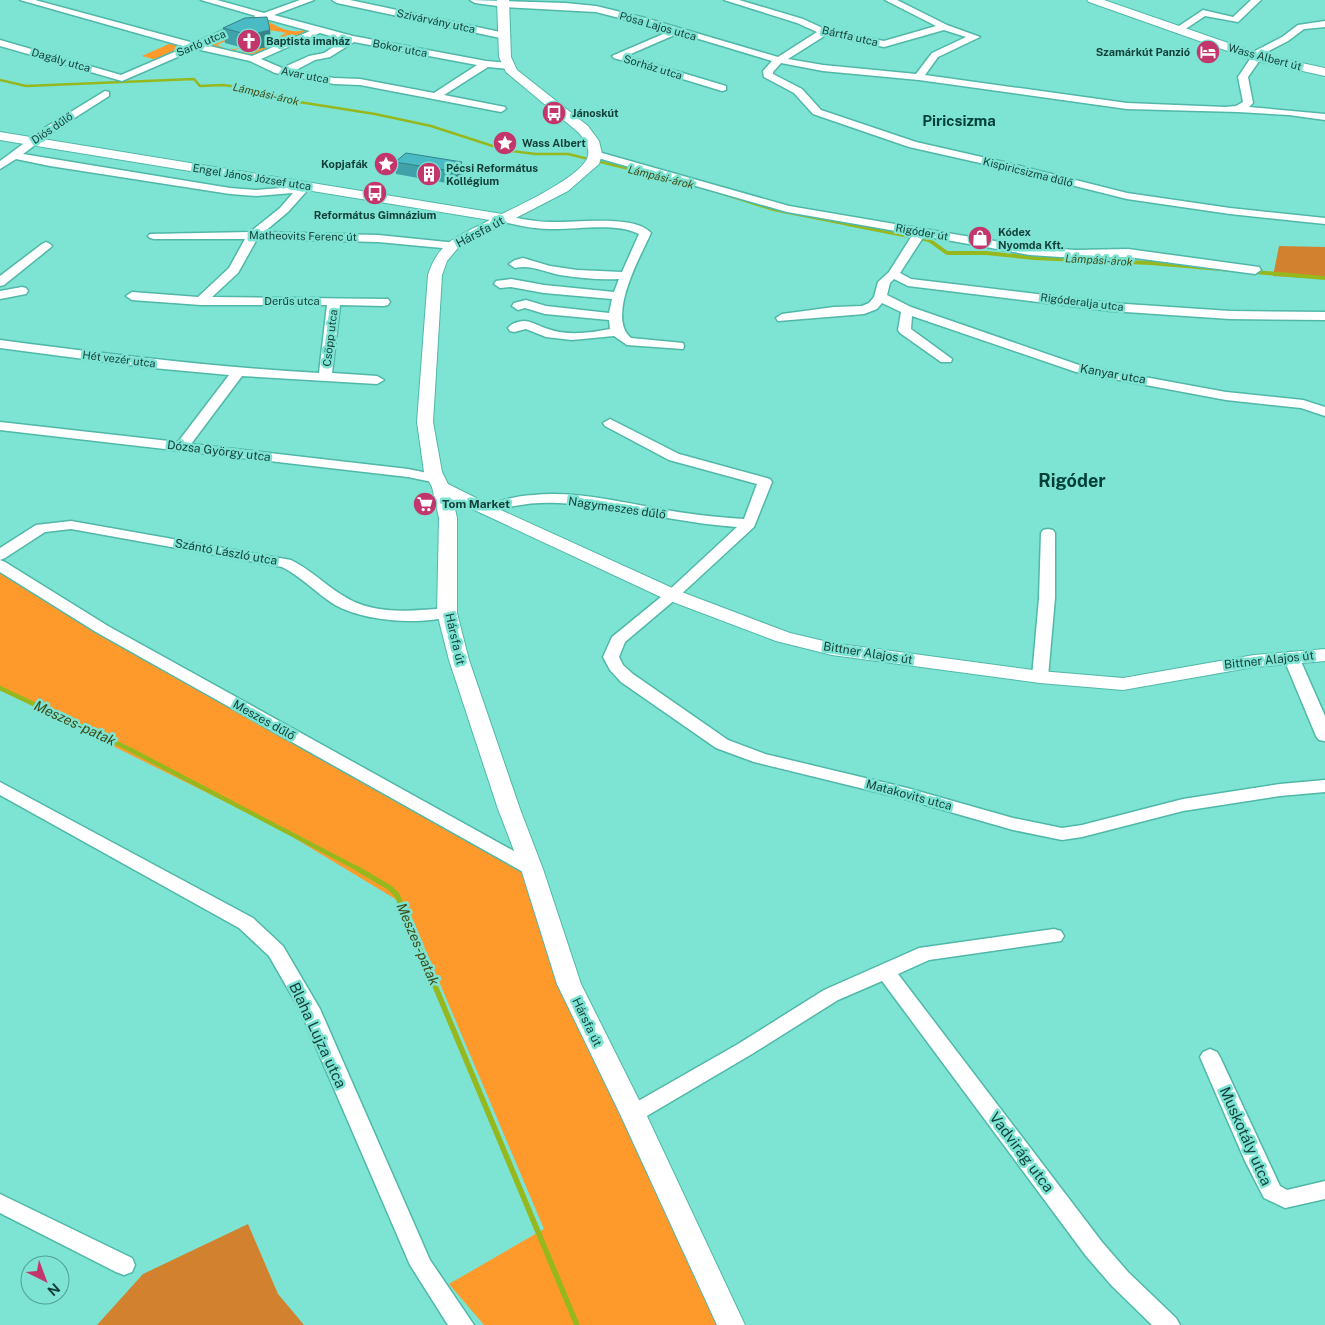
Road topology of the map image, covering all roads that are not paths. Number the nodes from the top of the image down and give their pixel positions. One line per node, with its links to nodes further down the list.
1 (25, 0): 21 (street, Avar utca)
2 (206, 0): 11 (street, Bokor utca)
3 (309, 0): 11 (street, Sarló utca)
4 (337, 0): 18 (street, Szivárvány utca)
5 (475, 0): 10 (street, Pósa Lajos utca)
6 (729, 0): 17 (street, Bártfa utca)
7 (890, 0): 13 (street)
8 (1093, 0): 14 (street, Wass Albert út)
9 (1256, 0): 14 (street)
10 (503, 3): 16 (street, Pósa Lajos utca); 18 (street)
11 (264, 16): 15 (street, Bokor utca); 21 (street, Sarló utca)
12 (1325, 24): 22 (street)
13 (944, 27): 17 (street, Bártfa utca); 29 (street)
14 (1178, 30): 22 (street, Wass Albert út)
15 (318, 31): 19 (street, Bokor utca); 23 (street)
16 (677, 31): 24 (street, Pósa Lajos utca); 31 (street, Sorház utca)
17 (824, 32): 24 (street)
18 (505, 36): 26 (street)
19 (352, 39): 25 (street, Bokor utca); 27 (street)
20 (0, 43): 30 (street, Dagály utca)
21 (194, 46): 23 (street, Avar utca); 30 (street, Sarló utca)
22 (1254, 56): 28 (street, Wass Albert út); 35 (street)
23 (253, 59): 27 (street, Avar utca)
24 (779, 60): 29 (street); 43 (street, Kispiricsizma dűlő)
25 (486, 64): 26 (street, Bokor utca); 33 (street)
26 (509, 66): 40 (street)
27 (285, 71): 33 (street, Avar utca)
28 (1325, 72)
29 (919, 77): 35 (street)
30 (122, 78)
31 (722, 88)
32 (105, 94): 39 (street, Diós dűlő)
33 (436, 96): 34 (street, Avar utca)
34 (501, 109)
35 (1238, 109): 36 (street)
36 (1325, 117)
37 (0, 136): 39 (street, Engel János József utca)
38 (0, 142): 39 (street, Engel János József utca)
39 (24, 147): 41 (street, Diós dűlő); 42 (street, Engel János József utca); 44 (street, Engel János József utca)
40 (594, 158): 44 (street, Hársfa út); 46 (street, Rigóder út)
41 (0, 166)
42 (297, 191): 44 (street, Engel János József utca); 45 (street)
43 (1325, 220)
44 (500, 221): 48 (street, Hársfa út); 53 (street)
45 (252, 235): 47 (street, Matheovits Ferenc út); 48 (street, Matheovits Ferenc út); 61 (street)
46 (918, 235): 51 (street, Rigóder út); 52 (street)
47 (154, 236)
48 (453, 245): 81 (street, Hársfa út)
49 (46, 246): 54 (street)
50 (515, 264): 53 (street)
51 (1255, 270)
52 (893, 274): 60 (street); 66 (street, Rigóderalja utca)
53 (626, 275): 59 (street)
54 (0, 282)
55 (500, 284): 59 (street)
56 (22, 291): 57 (street)
57 (0, 295)
58 (132, 296): 61 (street, Derűs utca)
59 (619, 296): 67 (street)
60 (880, 297): 65 (street, Kanyar utca); 68 (street)
61 (201, 301): 62 (street, Derűs utca)
62 (334, 301): 63 (street, Derűs utca); 75 (street, Csöpp utca)
63 (384, 302)
64 (518, 306): 67 (street)
65 (907, 310): 73 (street); 77 (street, Kanyar utca)
66 (1325, 316)
67 (614, 317): 70 (street)
68 (782, 318)
69 (514, 328): 70 (street)
70 (616, 332): 72 (street)
71 (0, 344): 74 (street, Hét vezér utca)
72 (678, 346)
73 (946, 359)
74 (238, 372): 75 (street, Hét vezér utca); 80 (street)
75 (325, 376): 76 (street, Hét vezér utca)
76 (376, 380)
77 (1325, 412)
78 (610, 423): 83 (street)
79 (0, 426): 80 (street, Dózsa György utca)
80 (182, 446): 81 (street, Dózsa György utca)
81 (439, 483): 82 (street, Bittner Alajos út); 88 (street, Hársfa út)
82 (486, 510): 83 (street, Nagymeszes dűlő); 87 (street, Bittner Alajos út)
83 (749, 524): 87 (street)
84 (1048, 533): 91 (street)
85 (0, 555): 88 (street, Szántó László utca)
86 (0, 565): 95 (street, Meszes dűlő)
87 (672, 595): 91 (street, Bittner Alajos út); 93 (street, Matakovits utca)
88 (447, 614): 95 (street, Hársfa út)
89 (1325, 655): 90 (street, Bittner Alajos út)
90 (1291, 657): 91 (street, Bittner Alajos út); 92 (street)
91 (1040, 677)
92 (1325, 736)
93 (1325, 786)
94 (0, 788): 103 (street, Blaha Lujza utca)
95 (532, 869): 99 (street, Hársfa út)
96 (1054, 936): 97 (street)
97 (885, 971): 99 (street); 105 (street, Vadvirág utca)
98 (1210, 1057): 100 (street, Muskotály utca)
99 (633, 1114): 104 (street, Hársfa út)
100 (1325, 1190)
101 (0, 1203): 102 (street)
102 (124, 1265)
103 (462, 1325)
104 (731, 1325)
105 (1168, 1325)

